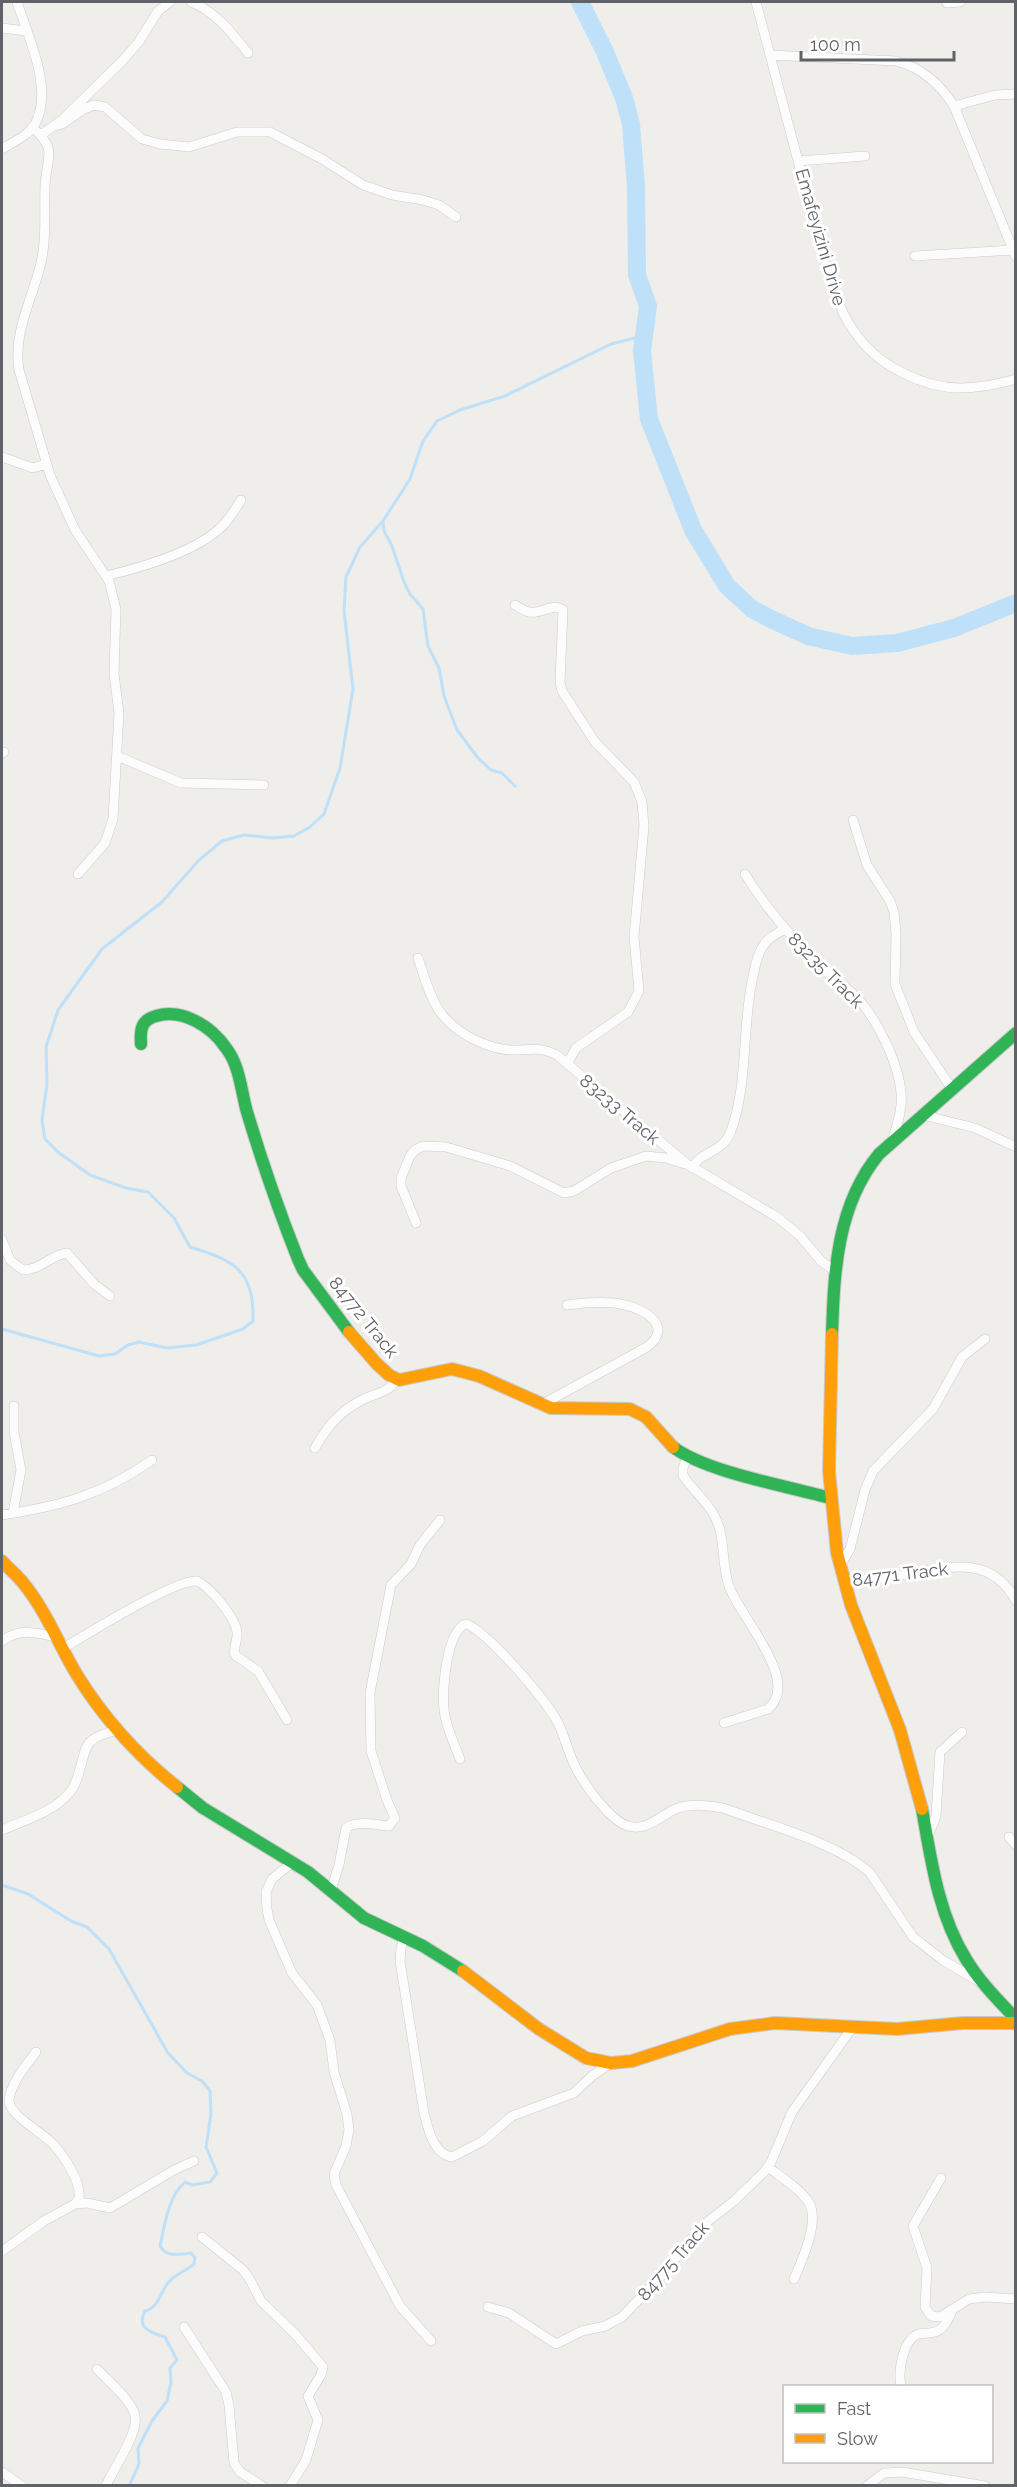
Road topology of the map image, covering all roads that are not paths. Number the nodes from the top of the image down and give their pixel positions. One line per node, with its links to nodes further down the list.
1 (17, 2): 8 (street)
2 (170, 2): 13 (street)
3 (191, 2): 9 (street)
4 (756, 2): 10 (street, Emafeyizini Drive)
5 (960, 2): 6 (street)
6 (946, 3)
7 (2, 28): 8 (street)
8 (26, 31): 14 (street)
9 (248, 53)
10 (770, 56): 12 (street); 18 (street, Emafeyizini Drive)
11 (1016, 94): 12 (street)
12 (954, 106): 20 (street)
13 (54, 126): 15 (street); 19 (street)
14 (33, 127): 15 (street); 16 (street)
15 (41, 135): 24 (street)
16 (2, 149)
17 (865, 156): 18 (street)
18 (798, 161): 22 (street, Emafeyizini Drive)
19 (456, 217)
20 (1014, 253): 21 (street)
21 (915, 256)
22 (1016, 380)
23 (2, 457): 24 (street)
24 (46, 464): 26 (street)
25 (241, 500): 26 (street)
26 (106, 576): 28 (street)
27 (515, 605): 37 (street)
28 (117, 756): 29 (street); 31 (street)
29 (264, 785)
30 (853, 820): 38 (street)
31 (78, 874)
32 (745, 874): 33 (street, 83235 Track)
33 (785, 930): 40 (street, 83235 Track); 42 (street)
34 (418, 958): 37 (street, 83233 Track)
35 (1016, 1034): 38 (street)
36 (141, 1044): 49 (street, 84772 Track)
37 (567, 1064): 42 (street, 83233 Track)
38 (952, 1089): 39 (street)
39 (922, 1115): 40 (street); 41 (street)
40 (892, 1142): 45 (street)
41 (1016, 1147)
42 (689, 1166): 43 (street); 45 (street, 83233 Track)
43 (416, 1223)
44 (2, 1240): 46 (street)
45 (836, 1272): 55 (street)
46 (110, 1296)
47 (567, 1305): 50 (street)
48 (985, 1339): 60 (street)
49 (397, 1380): 50 (street, 84772 Track); 52 (street)
50 (541, 1405): 53 (street, 84772 Track)
51 (14, 1406): 56 (street)
52 (315, 1448)
53 (687, 1457): 55 (street, 84772 Track); 66 (street)
54 (152, 1460): 56 (street)
55 (830, 1498): 60 (street)
56 (13, 1513): 57 (street)
57 (2, 1515)
58 (440, 1520): 73 (street)
59 (2, 1560): 64 (street)
60 (840, 1566): 61 (street)
61 (844, 1580): 62 (street, 84771 Track); 71 (street)
62 (1016, 1601)
63 (2, 1641): 64 (street)
64 (59, 1644): 65 (street); 67 (street)
65 (287, 1720)
66 (724, 1723)
67 (117, 1730): 70 (street); 72 (street)
68 (962, 1732): 71 (street)
69 (460, 1759): 75 (street)
70 (2, 1830)
71 (928, 1836): 75 (street)
72 (293, 1862): 73 (street); 91 (street)
73 (331, 1890): 74 (street)
74 (404, 1937): 79 (street); 79 (street)
75 (984, 1985): 76 (street)
76 (1016, 2021): 77 (street)
77 (852, 2028): 79 (street); 81 (street, 84775 Track)
78 (36, 2052): 83 (street)
79 (611, 2063)
80 (194, 2162): 83 (street)
81 (768, 2167): 86 (street); 88 (street, 84775 Track)
82 (941, 2178): 89 (street)
83 (75, 2204): 85 (street)
84 (202, 2237): 98 (street)
85 (2, 2251)
86 (794, 2279)
87 (1016, 2299): 89 (street)
88 (488, 2307)
89 (954, 2307): 93 (street)
90 (184, 2327): 97 (street)
91 (431, 2341)
92 (97, 2369): 96 (street)
93 (901, 2385)
94 (2, 2472): 95 (street)
95 (22, 2486)
96 (106, 2486)
97 (262, 2486)
98 (290, 2486)
99 (867, 2486): 100 (street)
100 (985, 2486)

